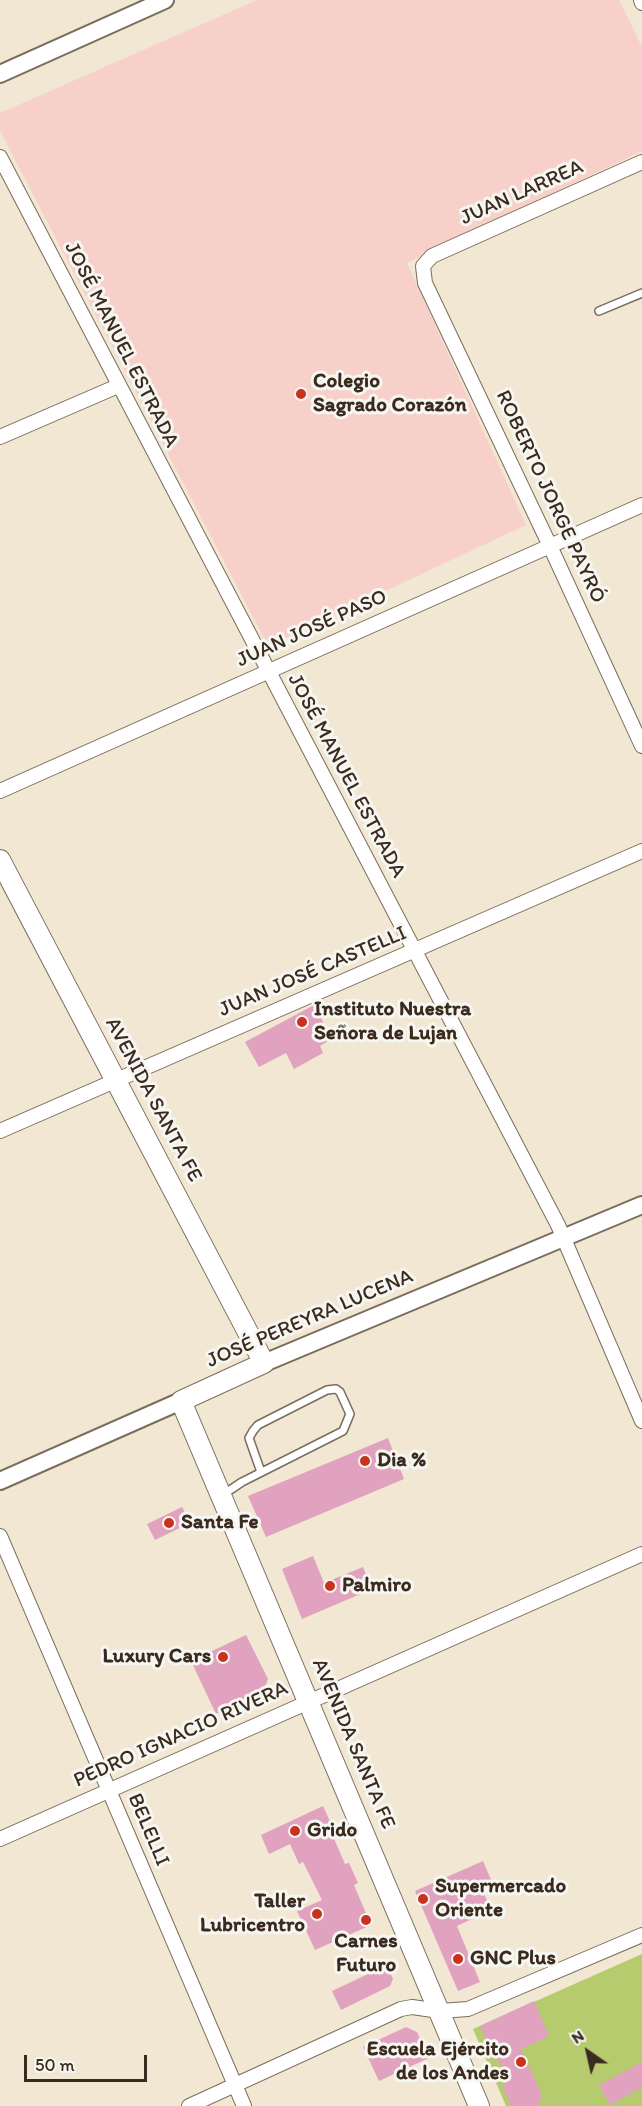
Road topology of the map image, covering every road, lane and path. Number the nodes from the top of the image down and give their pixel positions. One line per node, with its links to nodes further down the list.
1 (165, 0): 2 (street)
2 (0, 74)
3 (0, 157): 8 (street, JOSÉ MANUEL ESTRADA)
4 (642, 162): 5 (street, JUAN LARREA)
5 (423, 266): 11 (street, ROBERTO JORGE PAYRÓ)
6 (642, 292): 7 (lane)
7 (599, 311)
8 (118, 386): 9 (street); 12 (street, JOSÉ MANUEL ESTRADA)
9 (0, 437)
10 (642, 506): 11 (street, JUAN JOSÉ PASO)
11 (550, 546): 12 (street, JUAN JOSÉ PASO); 13 (street, ROBERTO JORGE PAYRÓ)
12 (268, 672): 14 (street, JUAN JOSÉ PASO); 17 (street, JOSÉ MANUEL ESTRADA)
13 (642, 746)
14 (0, 791)
15 (642, 851): 17 (street, JUAN JOSÉ CASTELLI)
16 (0, 860): 18 (main road, AVENIDA SANTA FE)
17 (414, 951): 18 (street, JUAN JOSÉ CASTELLI); 21 (street, JOSÉ MANUEL ESTRADA)
18 (115, 1080): 19 (street, JUAN JOSÉ CASTELLI); 22 (main road, AVENIDA SANTA FE)
19 (0, 1131)
20 (642, 1205): 21 (street, JOSÉ PEREYRA LUCENA)
21 (564, 1238): 22 (street, JOSÉ PEREYRA LUCENA); 24 (street, JOSÉ MANUEL ESTRADA)
22 (264, 1363): 23 (main road, JOSÉ PEREYRA LUCENA)
23 (181, 1401): 26 (street, JOSÉ PEREYRA LUCENA); 27 (main road, AVENIDA SANTA FE)
24 (642, 1421)
25 (261, 1472): 25 (lane); 27 (lane)
26 (0, 1481)
27 (221, 1496): 30 (main road, AVENIDA SANTA FE)
28 (0, 1536): 31 (street, BELELLI)
29 (642, 1554): 30 (street, PEDRO IGNACIO RIVERA)
30 (308, 1701): 31 (street, PEDRO IGNACIO RIVERA); 34 (main road, AVENIDA SANTA FE)
31 (108, 1790): 32 (street, PEDRO IGNACIO RIVERA); 35 (street, BELELLI)
32 (0, 1839)
33 (642, 1935): 34 (street)
34 (440, 2012): 35 (street); 38 (main road, AVENIDA SANTA FE)
35 (235, 2085): 36 (street); 37 (street, BELELLI)
36 (189, 2106)
37 (244, 2106)
38 (479, 2106)

